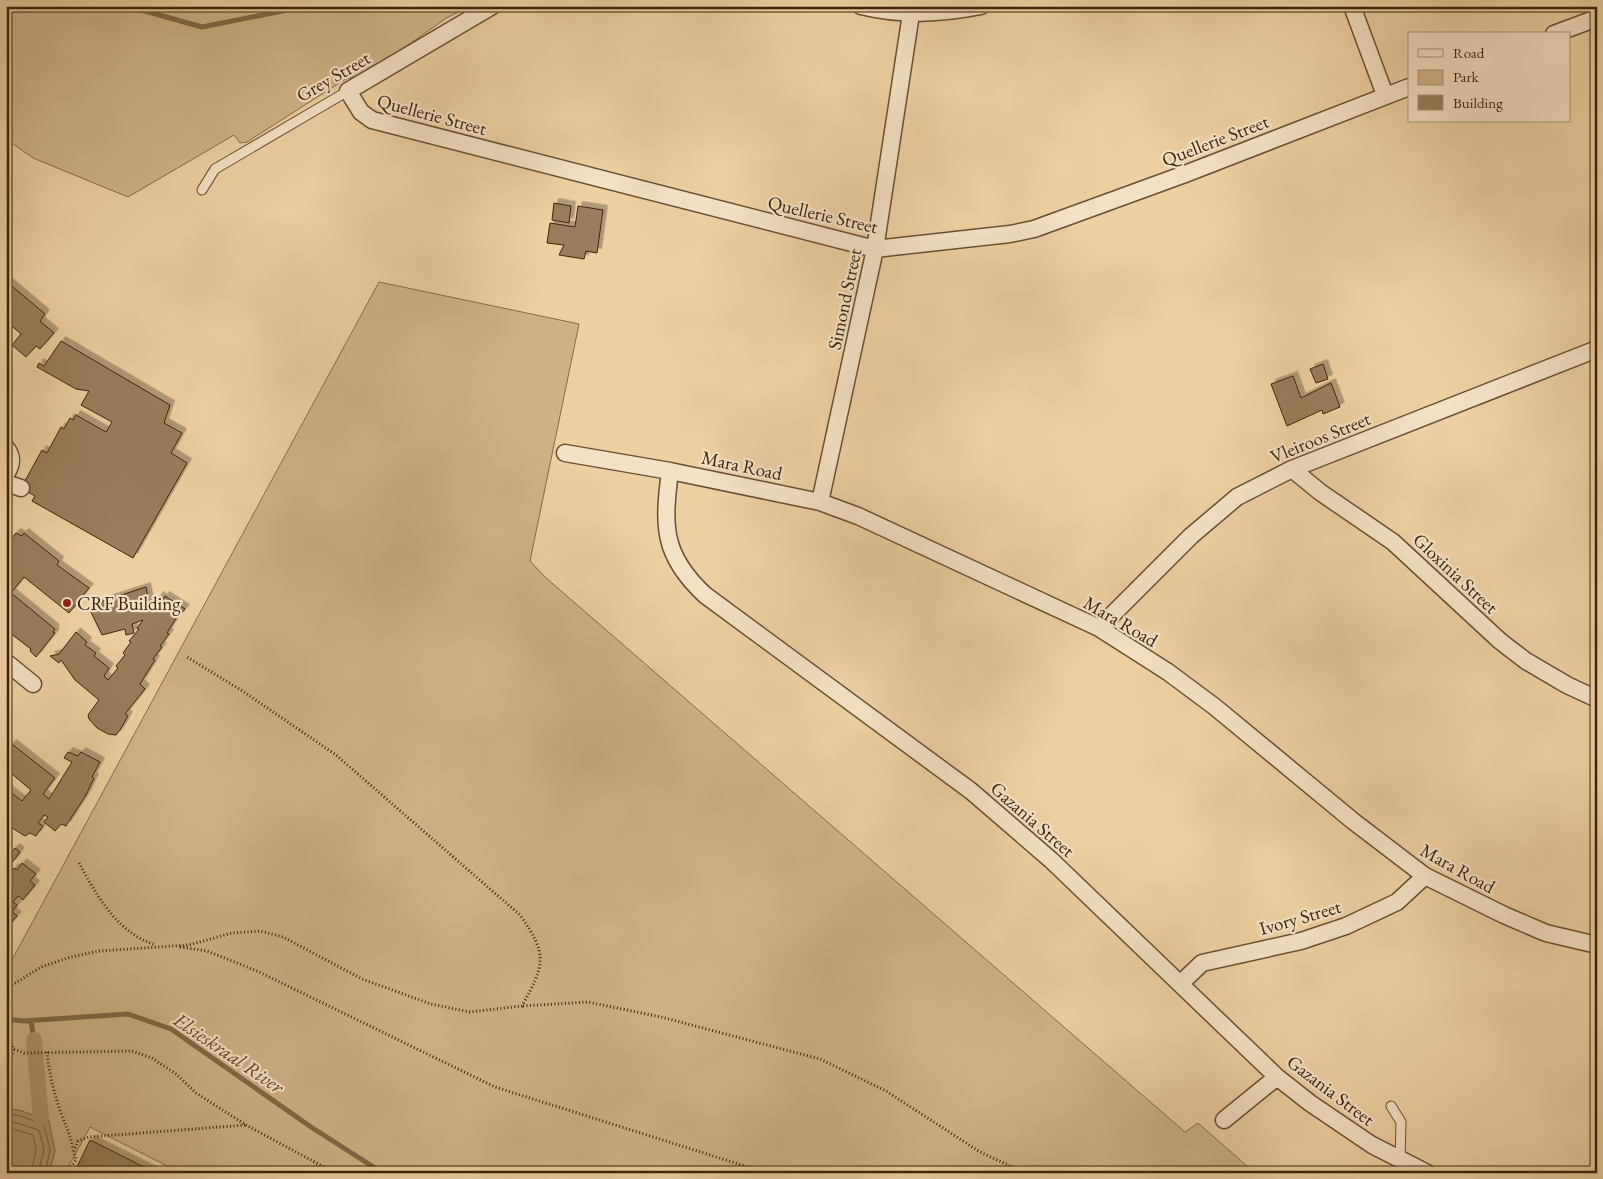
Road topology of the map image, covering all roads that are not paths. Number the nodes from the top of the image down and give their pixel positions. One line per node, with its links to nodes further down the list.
1 (492, 6): 9 (street, Grey Street)
2 (861, 6): 5 (street)
3 (981, 6): 5 (street)
4 (1352, 6): 10 (street)
5 (912, 14): 12 (street, Simond Street)
6 (1597, 18): 7 (street)
7 (1559, 32)
8 (1408, 87): 10 (street, Quellerie Street)
9 (348, 90): 11 (lane, Grey Street); 12 (street, Quellerie Street)
10 (1385, 95): 12 (street, Quellerie Street)
11 (202, 190)
12 (875, 249): 19 (street, Simond Street)
13 (1597, 349): 16 (street, Vleiroos Street)
14 (6, 448): 18 (street)
15 (565, 453): 17 (street, Mara Road)
16 (1292, 469): 20 (street, Vleiroos Street); 23 (street, Gloxinia Street)
17 (670, 471): 19 (street, Mara Road); 26 (street, Gazania Street)
18 (6, 474)
19 (820, 502): 20 (street, Mara Road)
20 (1099, 628): 24 (street, Mara Road)
21 (6, 662): 22 (street)
22 (33, 684)
23 (1597, 699)
24 (1425, 876): 25 (street, Mara Road); 26 (street, Ivory Street)
25 (1597, 945)
26 (1181, 983): 27 (street, Gazania Street)
27 (1277, 1077): 29 (street); 30 (street, Gazania Street)
28 (1391, 1106): 30 (lane)
29 (1224, 1120)
30 (1400, 1160): 31 (street, Gazania Street)
31 (1427, 1173)

